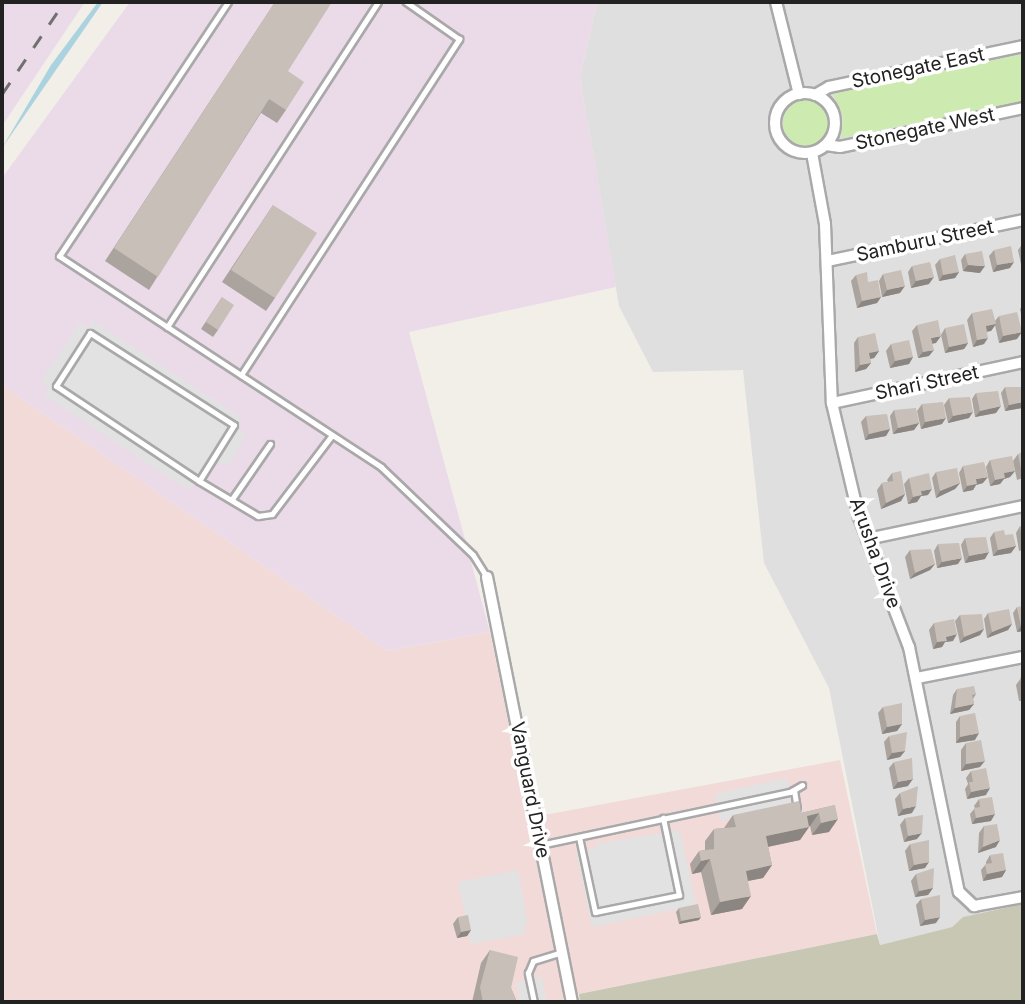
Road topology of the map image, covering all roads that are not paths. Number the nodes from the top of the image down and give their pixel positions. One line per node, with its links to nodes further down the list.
1 (228, 2): 13 (lane)
2 (378, 2): 13 (lane)
3 (406, 2): 15 (lane)
4 (776, 2): 6 (street)
5 (1023, 46): 7 (street, Stonegate East)
6 (799, 94): 7 (street); 10 (street)
7 (815, 94): 9 (street)
8 (1023, 108): 9 (street, Stonegate West)
9 (827, 145): 10 (street)
10 (812, 153): 12 (street, Arusha Drive)
11 (1023, 220): 12 (street, Samburu Street)
12 (827, 261): 16 (street, Arusha Drive)
13 (167, 327): 15 (lane)
14 (1023, 362): 16 (street, Shari Street)
15 (241, 375): 17 (lane)
16 (832, 403): 22 (street, Arusha Drive)
17 (332, 435): 20 (lane); 23 (lane)
18 (270, 444): 20 (lane)
19 (199, 481): 19 (lane); 20 (lane)
20 (232, 499)
21 (1023, 506): 22 (street)
22 (867, 539): 25 (street, Arusha Drive)
23 (487, 578): 31 (street, Vanguard Drive)
24 (1023, 657): 25 (street)
25 (916, 678): 32 (street, Arusha Drive)
26 (802, 785): 27 (lane)
27 (794, 790): 28 (lane); 29 (lane)
28 (663, 818): 30 (lane); 30 (lane)
29 (800, 821)
30 (579, 837): 31 (lane)
31 (540, 845): 33 (street, Vanguard Drive)
32 (1023, 897)
33 (562, 952): 34 (lane); 35 (street, Vanguard Drive)
34 (534, 1002)
35 (572, 1002)

